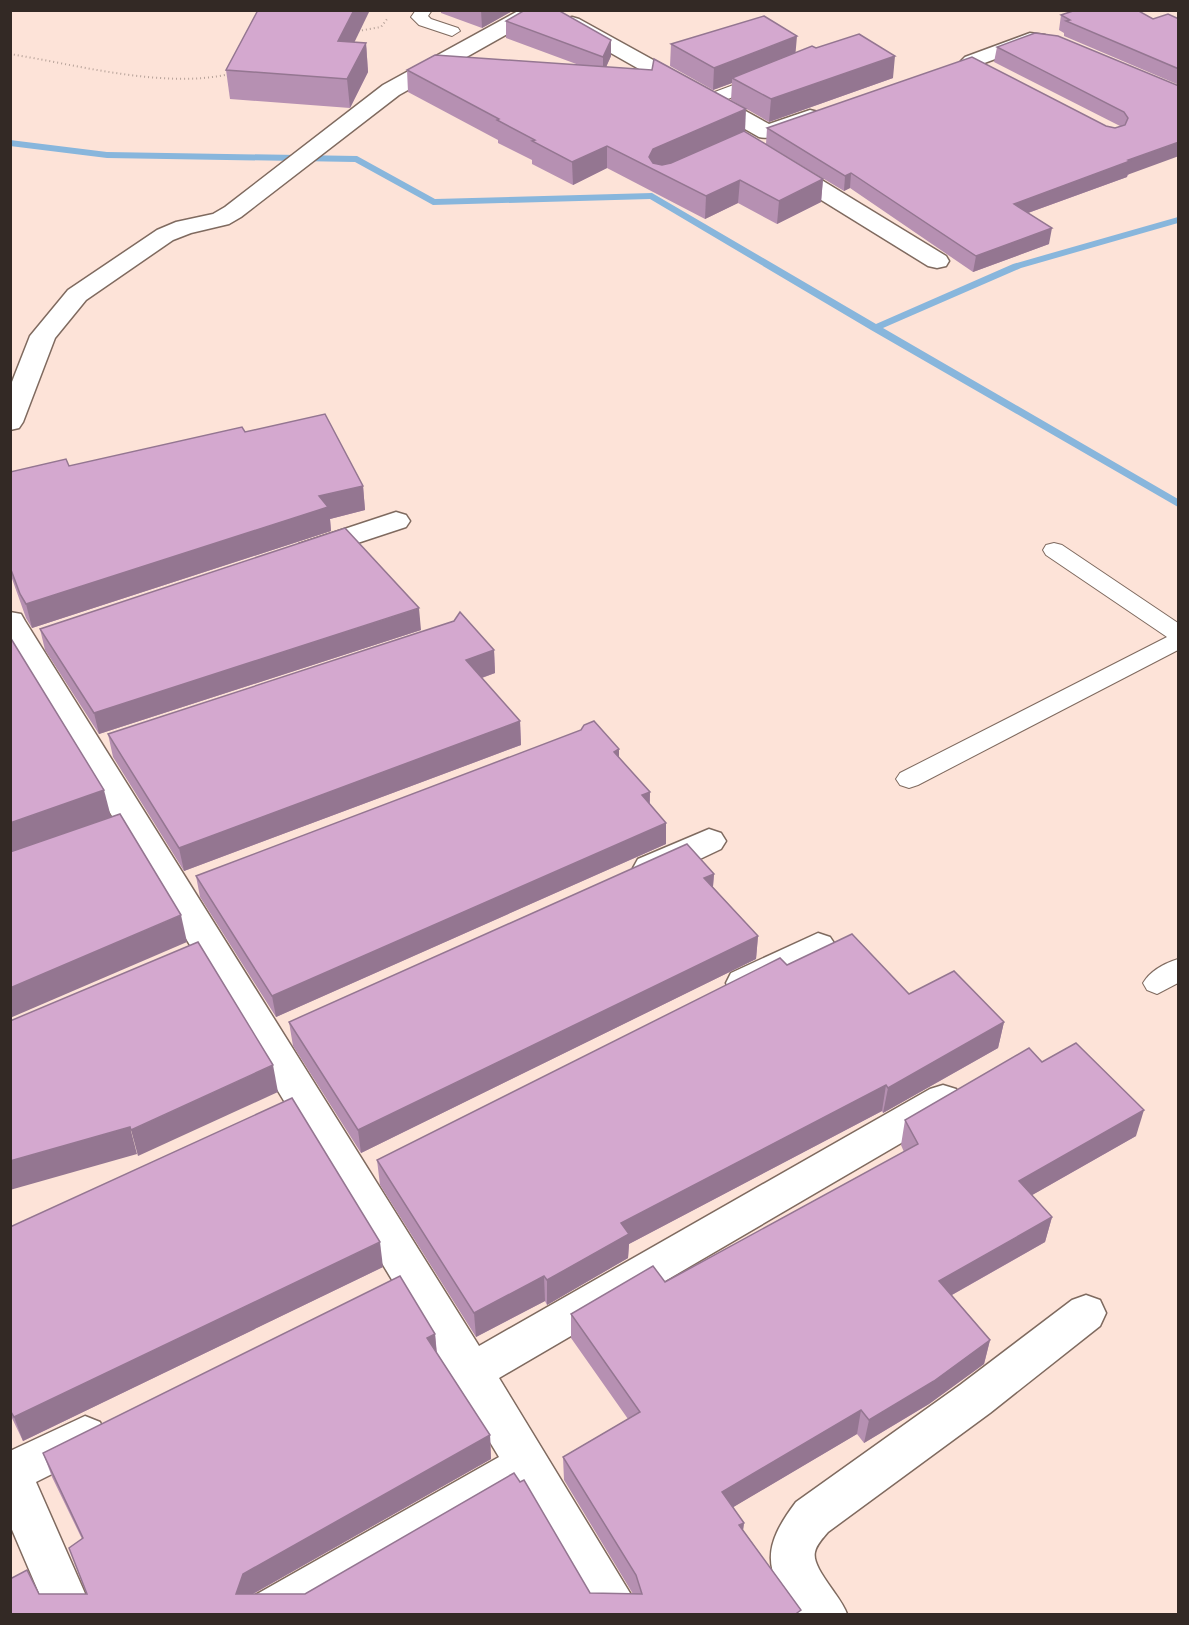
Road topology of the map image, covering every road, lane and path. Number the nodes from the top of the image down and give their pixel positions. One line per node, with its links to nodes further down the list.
1 (392, 10): 5 (path)
2 (425, 10): 6 (lane)
3 (536, 10): 18 (street)
4 (549, 10): 14 (street)
5 (352, 30)
6 (452, 32)
7 (1061, 43): 9 (street)
8 (10, 54): 11 (path)
9 (972, 62): 10 (street); 12 (street)
10 (950, 69)
11 (238, 72)
12 (992, 72)
13 (774, 75): 14 (lane)
14 (710, 100): 16 (street)
15 (832, 110): 16 (street)
16 (767, 132): 17 (street)
17 (937, 261)
18 (10, 422)
19 (396, 521): 21 (street)
20 (1054, 550): 23 (lane)
21 (283, 558)
22 (28, 633): 32 (street)
23 (1179, 633)
24 (1179, 641): 25 (lane)
25 (909, 778)
26 (709, 841): 27 (street)
27 (623, 880)
28 (818, 946): 29 (street)
29 (712, 999)
30 (975, 1081): 32 (street)
31 (1086, 1313): 39 (street)
32 (472, 1372): 34 (street)
33 (116, 1420): 35 (street)
34 (528, 1464): 37 (street); 38 (street)
35 (11, 1472): 36 (street)
36 (71, 1614)
37 (266, 1614)
38 (617, 1614)
39 (824, 1614)

